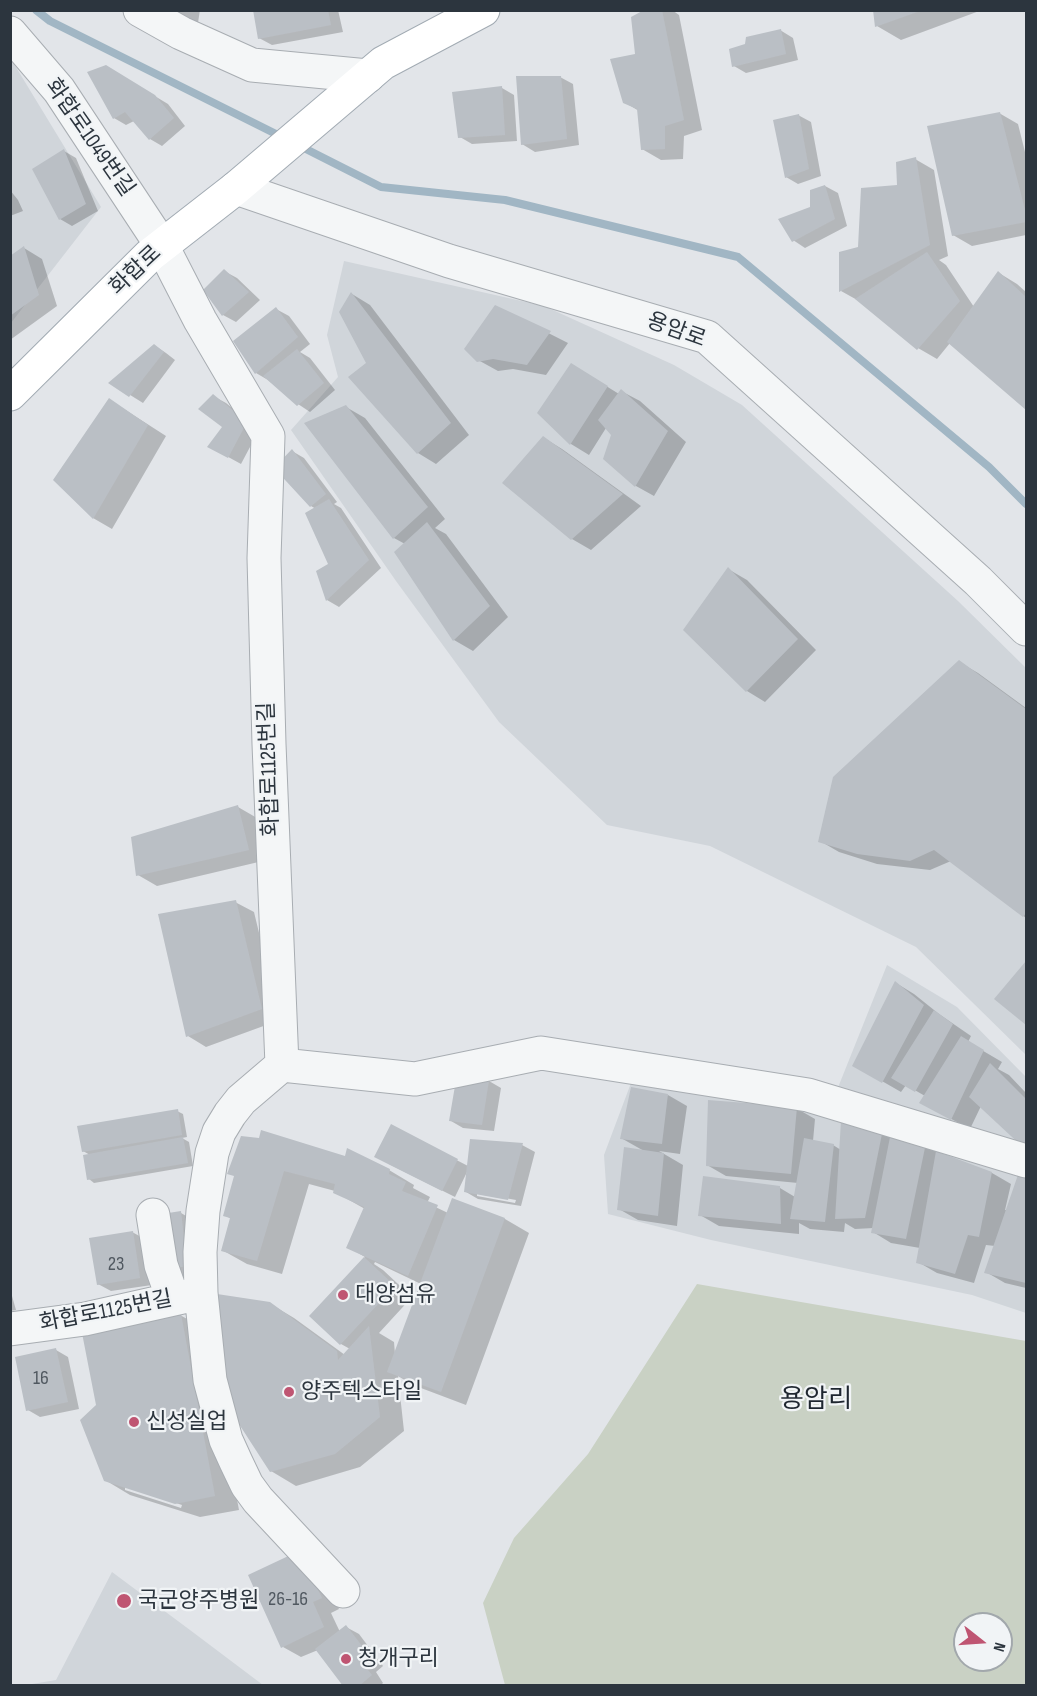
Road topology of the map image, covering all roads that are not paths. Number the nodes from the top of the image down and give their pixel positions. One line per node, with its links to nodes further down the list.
1 (140, 10): 4 (street)
2 (483, 10): 4 (main road)
3 (10, 33): 6 (street, 화합로1049번길)
4 (368, 76): 5 (main road, 화합로)
5 (236, 188): 6 (main road, 화합로); 8 (street, 용암로)
6 (162, 246): 7 (main road, 화합로); 9 (street, 화합로1125번길)
7 (10, 394)
8 (1026, 629)
9 (282, 1065): 10 (street); 12 (street, 화합로1125번길)
10 (1026, 1161)
11 (153, 1215): 12 (street)
12 (187, 1296): 13 (street, 화합로1125번길); 14 (street, 화합로1125번길)
13 (10, 1329)
14 (344, 1591)

